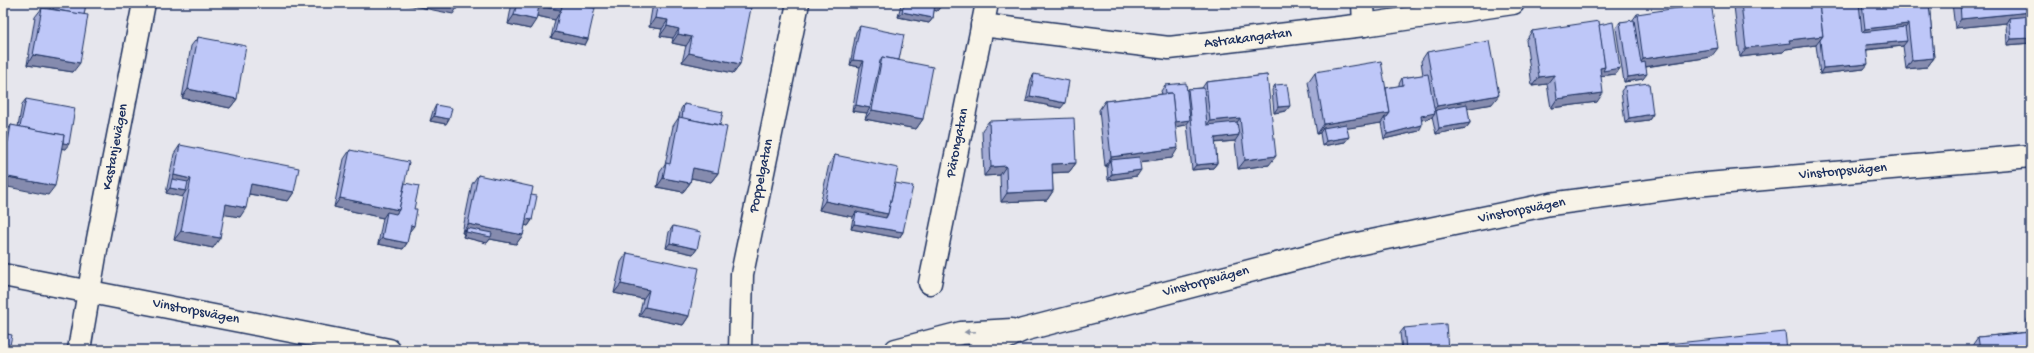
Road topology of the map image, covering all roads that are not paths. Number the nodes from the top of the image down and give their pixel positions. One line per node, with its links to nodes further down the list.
1 (144, 3): 11 (street, Kastanjevägen)
2 (798, 3): 15 (street, Poppelgatan)
3 (987, 3): 7 (street, Pärongatan)
4 (1362, 3): 6 (street)
5 (1513, 3): 6 (street, Astrakangatan)
6 (1364, 24): 7 (street, Astrakangatan)
7 (982, 25): 10 (street, Pärongatan)
8 (2031, 156): 12 (street, Vinstorpsvägen)
9 (3, 275): 11 (street, Vinstorpsvägen)
10 (930, 283)
11 (88, 291): 13 (street, Kastanjevägen); 14 (street, Vinstorpsvägen)
12 (1023, 330): 16 (street, Vinstorpsvägen, one-way to 16); 17 (street, Vinstorpsvägen)
13 (78, 350)
14 (389, 350)
15 (740, 350)
16 (896, 350)
17 (980, 350)

